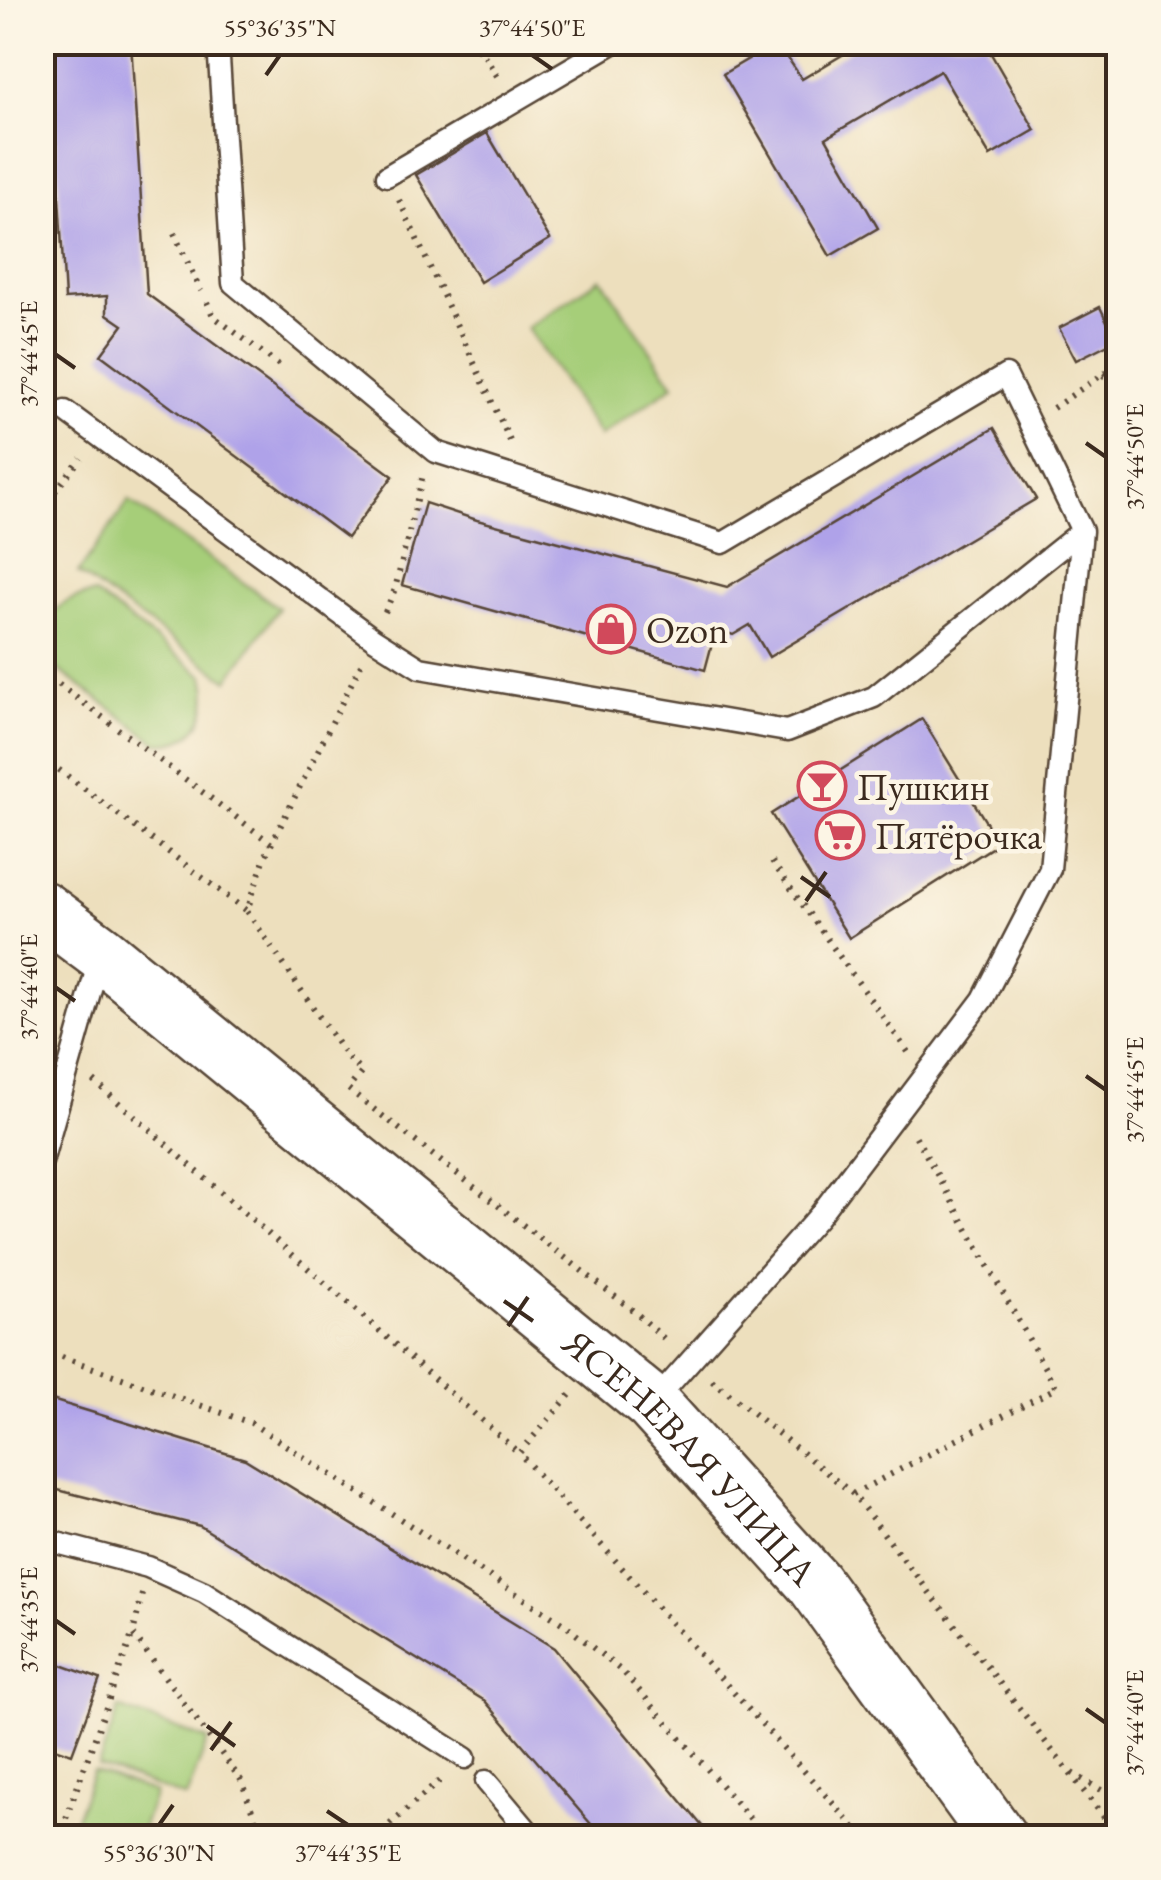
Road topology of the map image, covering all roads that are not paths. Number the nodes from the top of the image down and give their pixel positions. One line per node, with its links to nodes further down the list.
1 (218, 42): 5 (lane)
2 (616, 42): 3 (lane)
3 (387, 176)
4 (65, 411): 5 (lane)
5 (1082, 531): 10 (lane)
6 (42, 909): 7 (main road, ЯСЕНЕВАЯ УЛИЦА)
7 (101, 953): 8 (lane); 10 (main road, ЯСЕНЕВАЯ УЛИЦА)
8 (48, 1118): 9 (lane)
9 (42, 1162)
10 (652, 1404): 15 (main road, ЯСЕНЕВАЯ УЛИЦА)
11 (42, 1539): 12 (lane)
12 (465, 1758)
13 (486, 1782): 14 (lane)
14 (534, 1838)
15 (1000, 1838)

